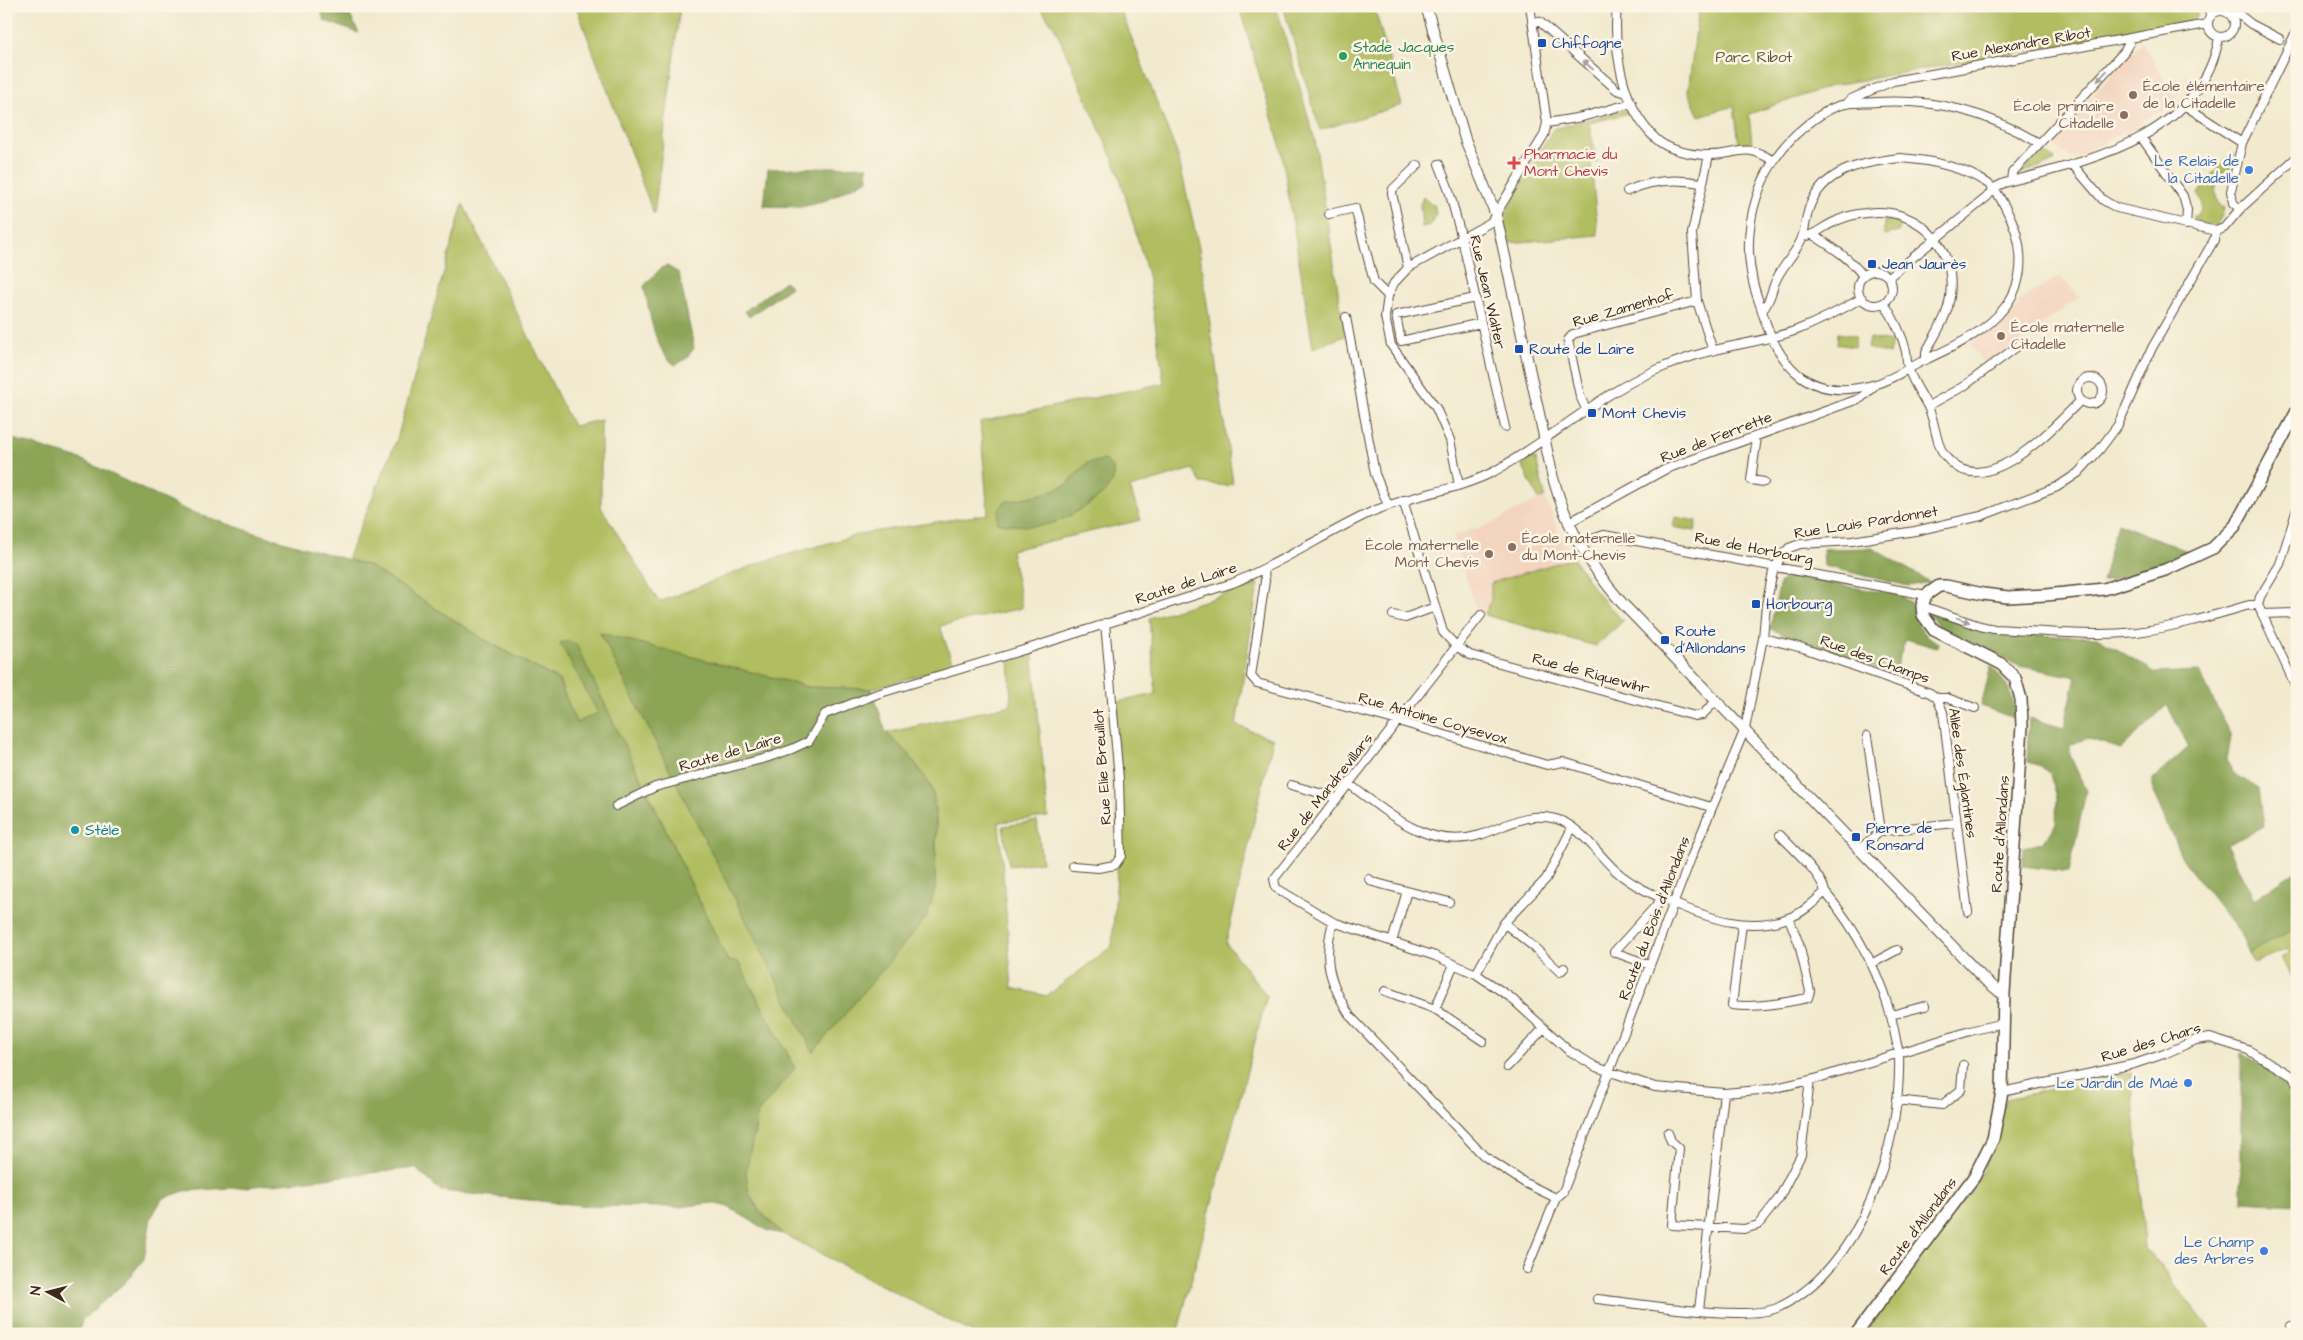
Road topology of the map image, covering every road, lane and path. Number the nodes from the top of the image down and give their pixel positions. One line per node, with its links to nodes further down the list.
1 (1426, 6): 35 (street)
2 (1530, 6): 9 (street)
3 (1616, 6): 15 (street)
4 (2205, 6): 7 (street)
5 (2243, 6): 8 (street)
6 (2220, 8): 7 (street); 8 (street)
7 (2212, 14): 10 (street)
8 (2235, 16): 13 (street); 14 (street)
9 (1532, 21): 15 (street, one-way to 9); 19 (street)
10 (2207, 24): 12 (street, Rue Alexandre Ribot); 13 (street)
11 (2297, 30): 22 (street)
12 (2132, 38): 17 (street, Rue Alexandre Ribot); 21 (street, one-way to 21)
13 (2219, 38): 18 (street)
14 (2280, 39)
15 (1627, 93): 16 (street)
16 (1632, 103): 19 (street); 23 (street)
17 (1845, 104): 21 (street); 25 (street, Rue Alexandre Ribot)
18 (2184, 105): 20 (street); 22 (street)
19 (1547, 123): 35 (street)
20 (2140, 137): 28 (street); 36 (street)
21 (2039, 143): 29 (street)
22 (2242, 143): 33 (street)
23 (1709, 156): 25 (street); 30 (street, Rue Zamenhof)
24 (2297, 157): 33 (street, Rue Louis Pardonnet)
25 (1773, 161): 50 (street, Rue Alexandre Ribot)
26 (1439, 164): 41 (street, Rue Jean Walter)
27 (1418, 165): 42 (street)
28 (2072, 165): 29 (street); 36 (street)
29 (2011, 181): 31 (street)
30 (1701, 183): 32 (street); 48 (street, Rue Zamenhof)
31 (1994, 188): 39 (street); 40 (street); 56 (street)
32 (1627, 191)
33 (2240, 209): 37 (street, Rue Louis Pardonnet)
34 (1329, 214): 45 (street)
35 (1496, 215): 41 (street); 64 (street)
36 (2186, 225): 37 (street)
37 (2216, 231): 73 (street, Rue Louis Pardonnet)
38 (1813, 234): 39 (street); 40 (street); 43 (street)
39 (1802, 236): 50 (street)
40 (1936, 238): 44 (street); 56 (street)
41 (1462, 239): 42 (street); 46 (street, Rue Jean Walter)
42 (1408, 268): 45 (street)
43 (1863, 276): 44 (street); 47 (street)
44 (1888, 277): 49 (street)
45 (1388, 296): 67 (street)
46 (1475, 298): 52 (street, Rue Jean Walter); 52 (street)
47 (1862, 298): 49 (street); 53 (street, Route de Laire)
48 (1697, 301): 55 (street, Rue Zamenhof); 61 (street, Rue Zamenhof)
49 (1884, 303): 57 (street)
50 (1762, 311): 53 (street, Rue Alexandre Ribot)
51 (1346, 317): 69 (street)
52 (1481, 323): 63 (street, Rue Jean Walter)
53 (1770, 338): 55 (street, Route de Laire); 58 (street, Rue Alexandre Ribot)
54 (2022, 343): 60 (street)
55 (1714, 351): 61 (street, Route de Laire)
56 (1926, 360): 57 (street)
57 (1908, 369): 58 (street); 60 (street)
58 (1877, 384): 65 (street, Rue de Ferrette)
59 (2081, 400): 60 (street)
60 (1928, 406)
61 (1586, 409): 64 (street, Route de Laire)
62 (2297, 411): 75 (main road)
63 (1505, 427)
64 (1545, 438): 67 (street, Route de Laire); 71 (street)
65 (1752, 438): 66 (street); 71 (street, Rue de Ferrette)
66 (1764, 482)
67 (1460, 485): 68 (street, Route de Laire)
68 (1403, 500): 69 (street, Route de Laire); 77 (street, Rue de Riquewihr)
69 (1388, 505): 74 (street, Route de Laire)
70 (2297, 509): 76 (street)
71 (1568, 523): 72 (street)
72 (1578, 544): 73 (street, Rue de Horbourg); 87 (street)
73 (1776, 566): 75 (street, Rue de Horbourg); 83 (street, Route du Bois d'Allondans)
74 (1264, 570): 82 (street, Route de Laire); 89 (street, Rue Antoine Coysevox)
75 (1924, 600): 76 (street, Rue de Horbourg, one-way to 76); 122 (main road, Route d'Allondans)
76 (2258, 605): 79 (street)
77 (1436, 606): 80 (street); 84 (street, Rue de Riquewihr)
78 (2297, 613): 79 (street)
79 (2262, 614): 85 (street)
80 (1393, 615)
81 (1481, 615): 84 (street)
82 (1105, 624): 95 (street, Route de Laire); 102 (street, Rue Elie Breuillot)
83 (1763, 638): 86 (street, Rue des Champs); 90 (street, Route du Bois d'Allondans)
84 (1456, 646): 87 (street, Rue de Riquewihr); 89 (street)
85 (2297, 689)
86 (1937, 698): 88 (street, Rue des Champs); 97 (street, Allée des Églantines)
87 (1716, 701): 90 (street)
88 (1975, 708)
89 (1398, 721): 93 (street, Rue de Mandrevillars); 96 (street, Rue Antoine Coysevox)
90 (1745, 729): 96 (street, Route du Bois d'Allondans); 101 (street)
91 (1867, 736): 99 (street)
92 (1291, 784): 94 (street)
93 (1349, 784): 94 (street, Rue de Mandrevillars); 98 (street)
94 (1336, 800): 111 (street, Rue de Mandrevillars)
95 (616, 806)
96 (1712, 808): 108 (street, Route du Bois d'Allondans)
97 (1955, 823): 99 (street); 109 (street, Allée des Églantines)
98 (1572, 828): 106 (street); 112 (street)
99 (1881, 831): 101 (street)
100 (1780, 835): 105 (street)
101 (1858, 850): 122 (street)
102 (1073, 866)
103 (1369, 879): 104 (street)
104 (1407, 891): 107 (street); 114 (street)
105 (1825, 892): 110 (street); 117 (street)
106 (1662, 899): 108 (street); 118 (street)
107 (1449, 902)
108 (1674, 903): 113 (street); 118 (street, Route du Bois d'Allondans)
109 (1968, 912)
110 (1789, 918): 113 (street); 113 (street)
111 (1333, 922): 114 (street); 139 (street)
112 (1504, 923): 119 (street); 120 (street)
113 (1742, 924)
114 (1392, 942): 116 (street)
115 (1897, 950): 117 (street)
116 (1454, 964): 120 (street); 124 (street)
117 (1871, 964): 125 (street)
118 (1650, 965): 132 (street, Route du Bois d'Allondans)
119 (1564, 968)
120 (1476, 974): 127 (street)
121 (1385, 991): 124 (street)
122 (2004, 993): 126 (main road, Route d'Allondans)
123 (1925, 1006): 125 (street)
124 (1435, 1009): 128 (street)
125 (1891, 1015): 129 (street)
126 (2003, 1023): 129 (street); 135 (main road, Route d'Allondans)
127 (1543, 1029): 131 (street); 132 (street)
128 (1483, 1041)
129 (1899, 1054): 133 (street); 137 (street)
130 (1963, 1065): 137 (street)
131 (1507, 1067)
132 (1608, 1072): 136 (street); 139 (street, Route du Bois d'Allondans)
133 (1810, 1080): 136 (street); 140 (street)
134 (2297, 1083): 135 (street, Rue des Chars)
135 (2002, 1092): 145 (main road, Route d'Allondans)
136 (1724, 1093): 140 (street)
137 (1896, 1100): 143 (street)
138 (1668, 1134): 140 (street)
139 (1556, 1198): 141 (street, Route du Bois d'Allondans)
140 (1709, 1228): 143 (street)
141 (1527, 1269)
142 (1597, 1299): 143 (street)
143 (1699, 1310)
144 (2290, 1326): 146 (street)
145 (1856, 1334)
146 (2296, 1334)

